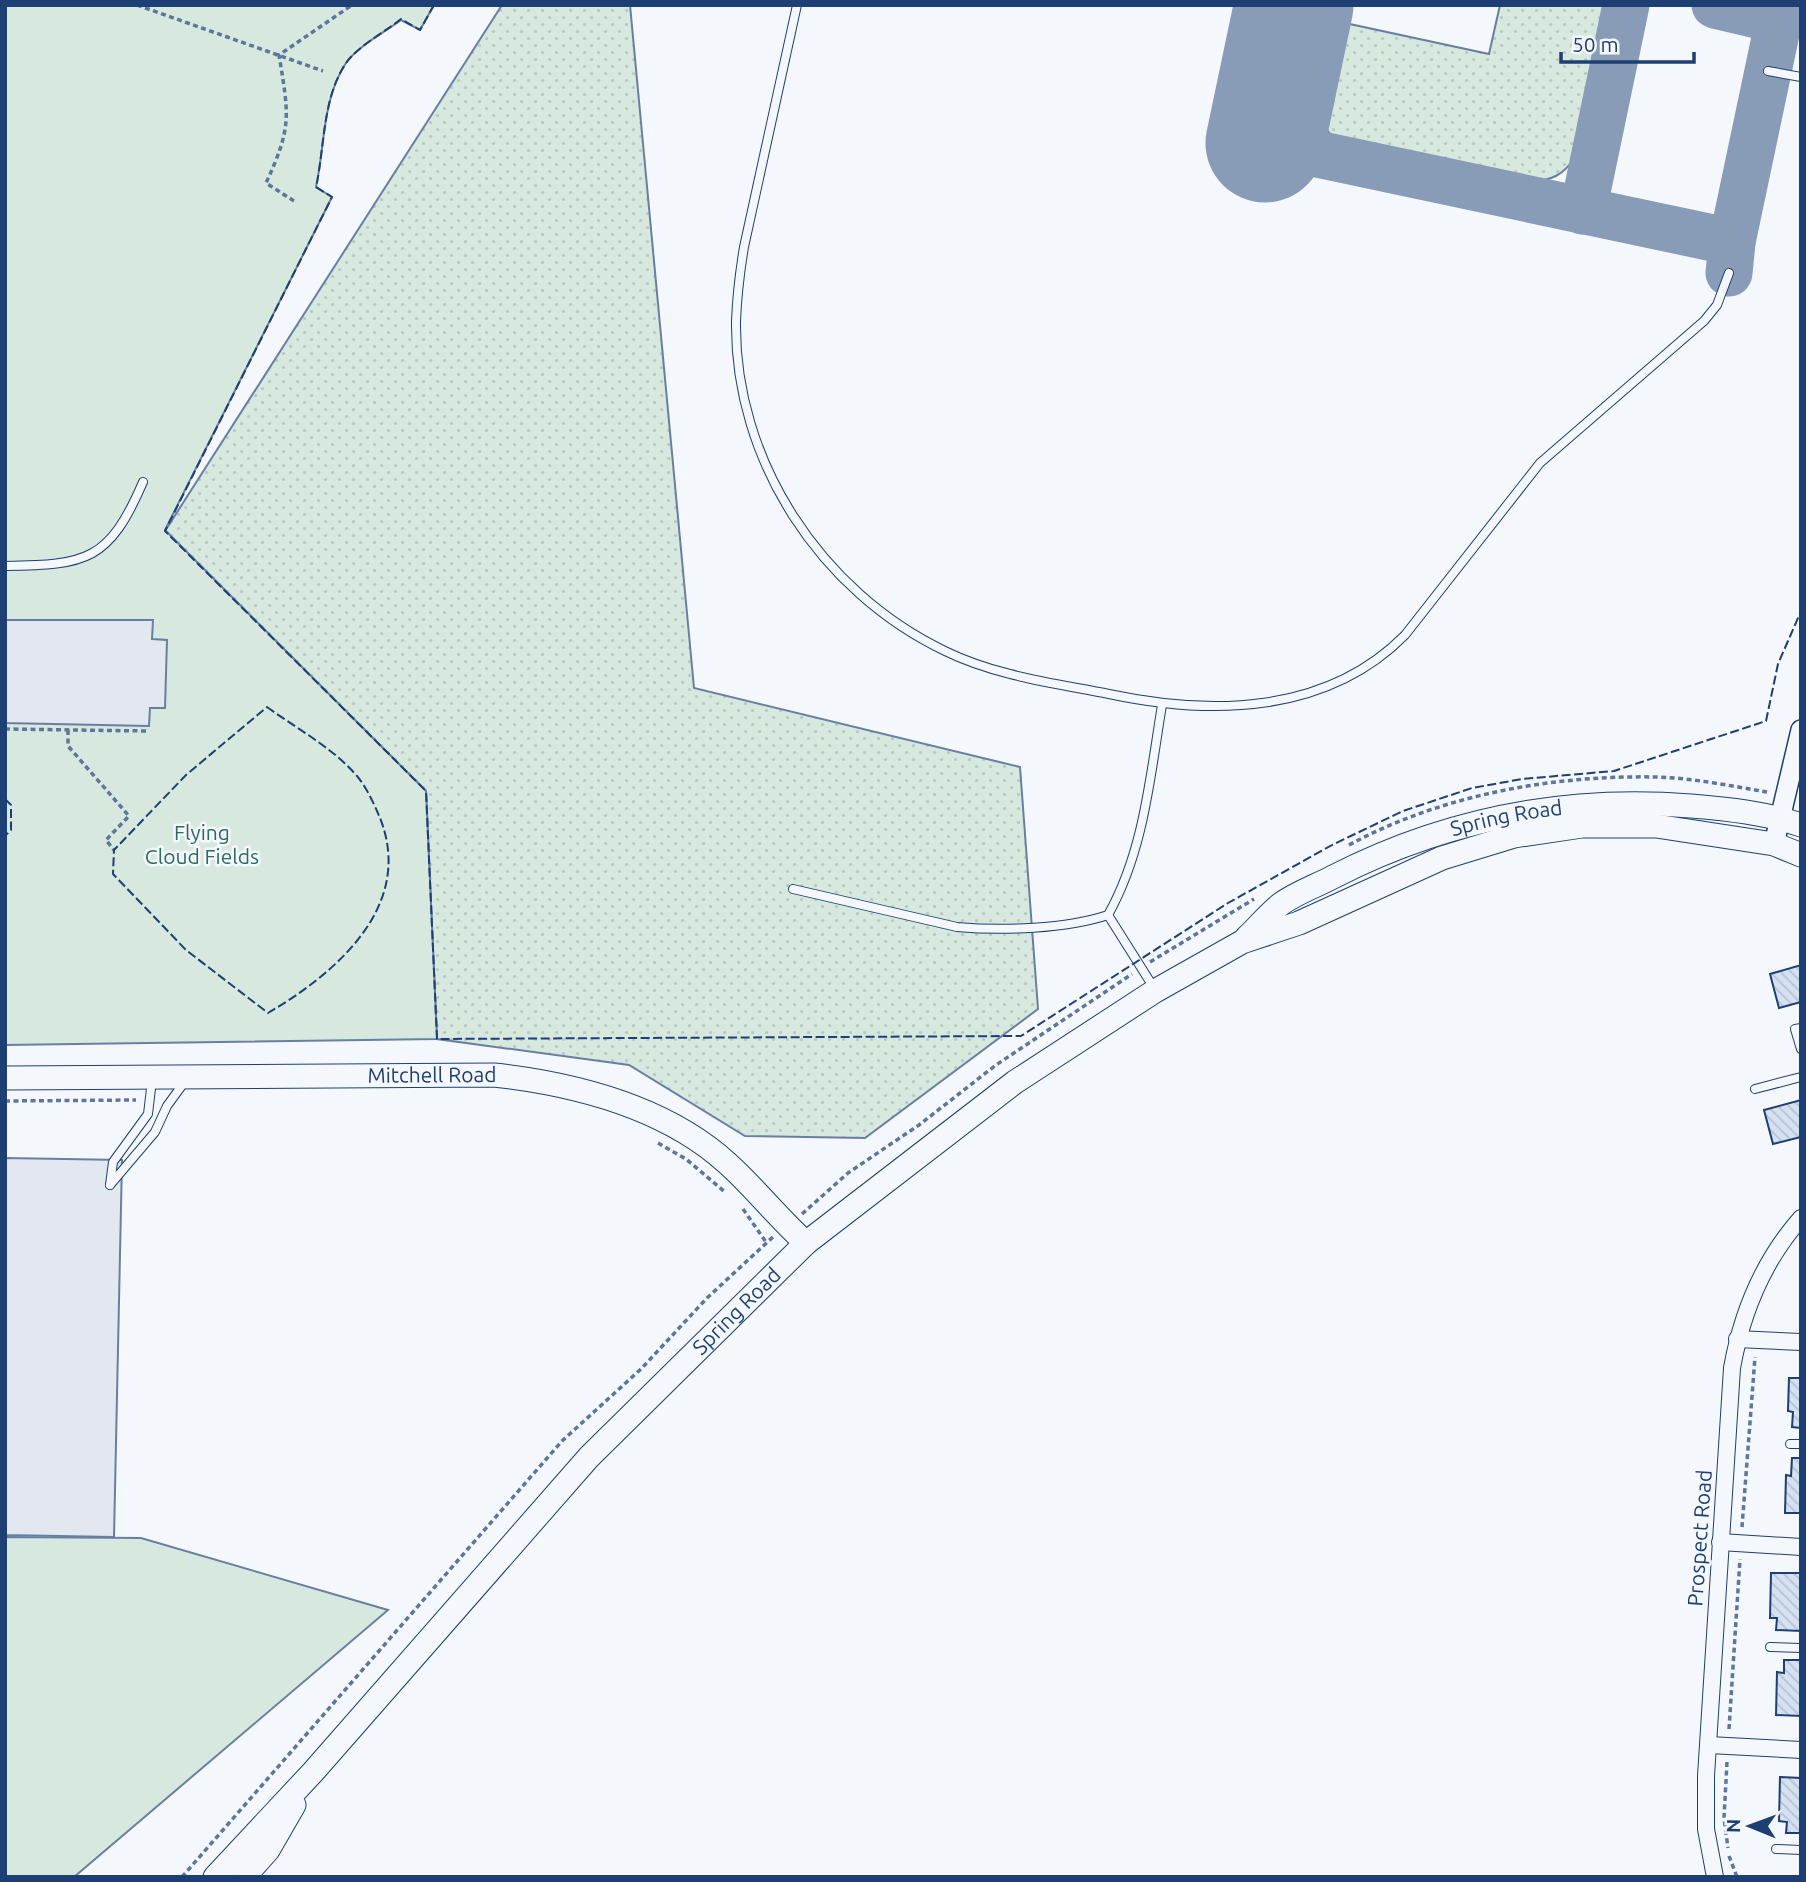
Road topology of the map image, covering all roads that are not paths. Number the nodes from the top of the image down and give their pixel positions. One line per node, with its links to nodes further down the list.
1 (797, 5): 7 (lane)
2 (1768, 71): 3 (lane)
3 (1801, 78)
4 (1729, 274): 7 (lane)
5 (143, 482): 6 (lane)
6 (5, 566)
7 (1162, 705): 13 (lane)
8 (1801, 730): 9 (street)
9 (1790, 821): 10 (street); 14 (main road, Spring Road)
10 (1774, 844): 11 (main road, Spring Road); 14 (main road, Spring Road)
11 (1801, 855)
12 (793, 889): 13 (lane)
13 (1108, 915): 15 (lane)
14 (1242, 942): 15 (main road, Spring Road)
15 (1155, 991): 24 (main road, Spring Road)
16 (1801, 1028): 17 (lane)
17 (1801, 1049)
18 (188, 1077): 21 (main road, Mitchell Road); 21 (lane); 24 (main road, Mitchell Road)
19 (1801, 1077): 22 (lane)
20 (5, 1079): 21 (main road, Mitchell Road)
21 (152, 1089)
22 (1755, 1089)
23 (1801, 1218): 25 (street, Prospect Road)
24 (806, 1243): 35 (main road, Spring Road)
25 (1737, 1339): 26 (street); 29 (street, Prospect Road)
26 (1801, 1342)
27 (1790, 1444): 28 (lane)
28 (1801, 1444)
29 (1720, 1542): 30 (street); 33 (street, Prospect Road)
30 (1801, 1547)
31 (1770, 1647): 32 (lane)
32 (1801, 1648)
33 (1709, 1745): 34 (street); 40 (street, Prospect Road)
34 (1801, 1751)
35 (313, 1772): 38 (main road, Spring Road); 39 (main road, Spring Road)
36 (1776, 1849): 37 (lane)
37 (1801, 1850)
38 (215, 1877)
39 (244, 1877)
40 (1715, 1877)

